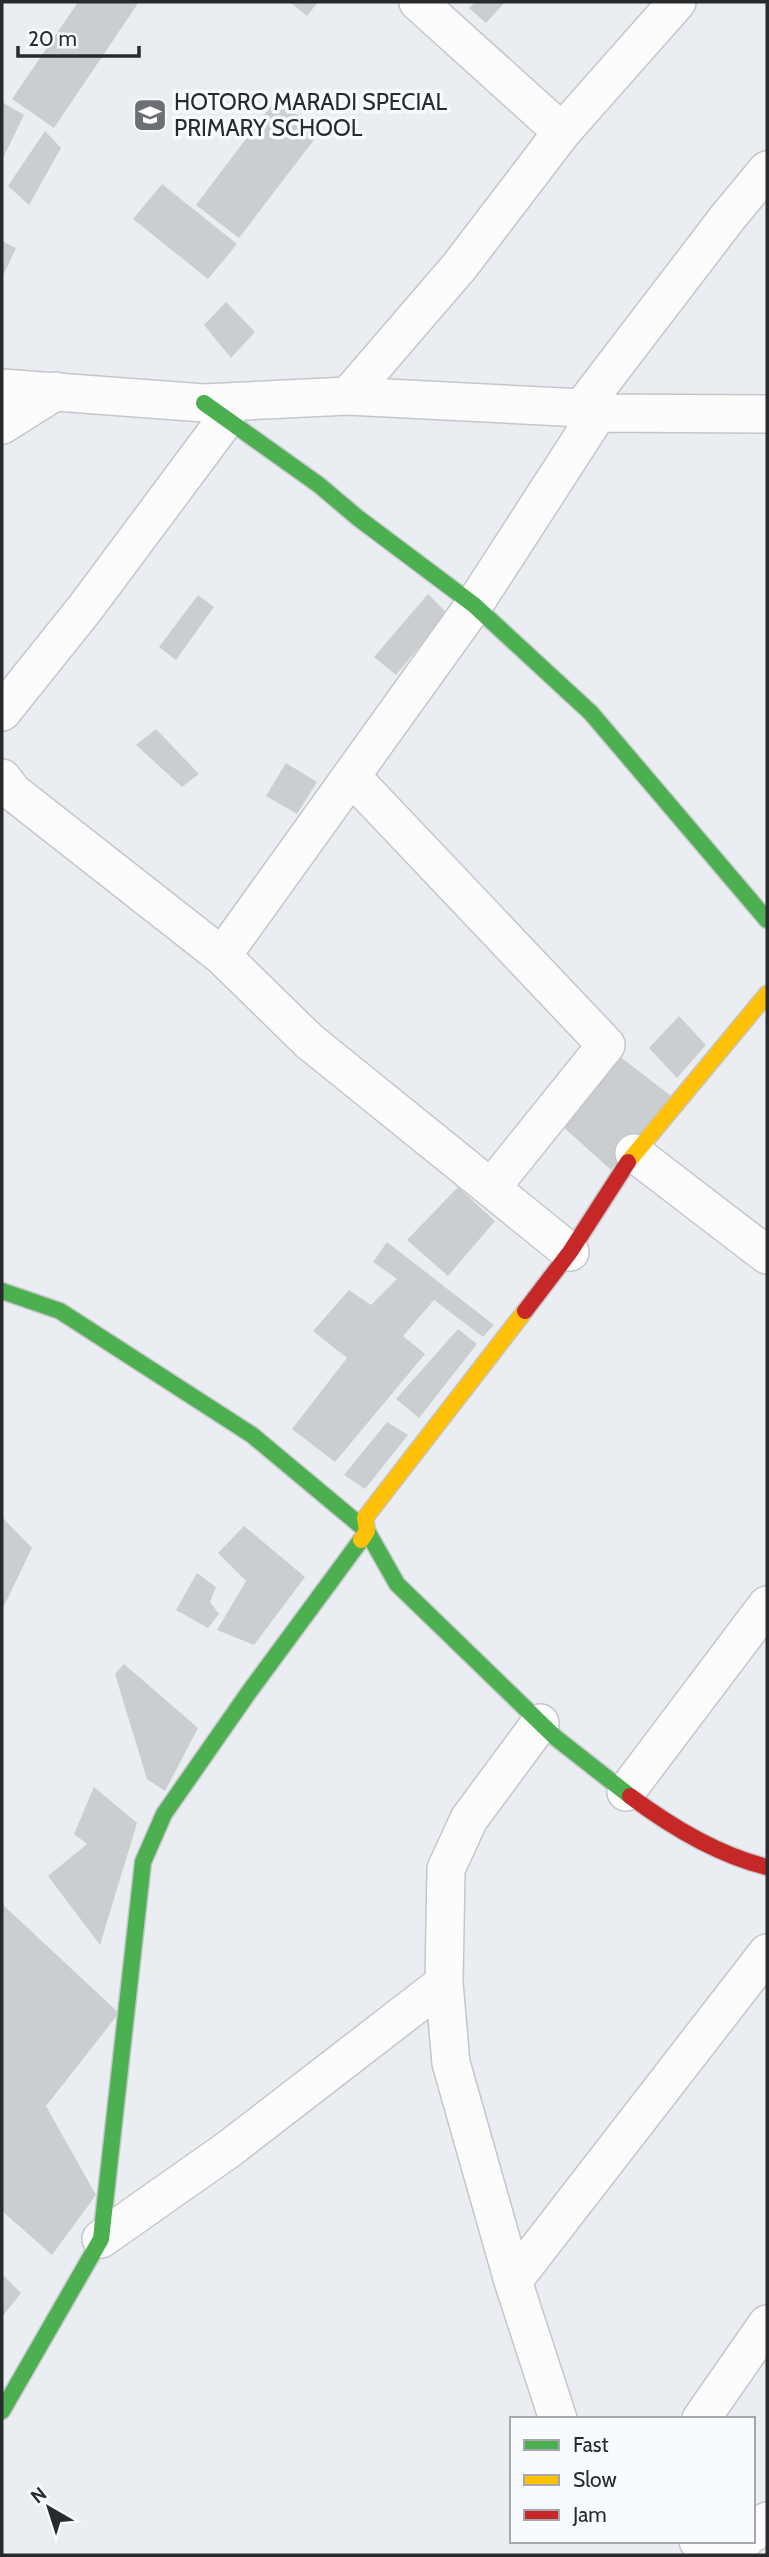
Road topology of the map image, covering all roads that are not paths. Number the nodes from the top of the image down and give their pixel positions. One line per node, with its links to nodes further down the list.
1 (418, 2): 3 (street)
2 (677, 2): 3 (street)
3 (562, 132): 7 (street)
4 (767, 170): 9 (street)
5 (2, 388): 6 (street)
6 (56, 391): 8 (street); 11 (street)
7 (348, 396): 8 (street); 9 (street)
8 (215, 411): 12 (street); 13 (street)
9 (590, 411): 10 (street); 12 (street)
10 (767, 414)
11 (2, 425)
12 (474, 604): 14 (street); 16 (street)
13 (2, 712)
14 (351, 776): 17 (street); 20 (street)
15 (2, 778): 17 (street)
16 (767, 920)
17 (222, 956): 20 (street)
18 (767, 995): 19 (street)
19 (634, 1153): 21 (street); 22 (street)
20 (491, 1188): 21 (street)
21 (570, 1252): 24 (street)
22 (767, 1255)
23 (2, 1291): 24 (street)
24 (367, 1531): 26 (street); 31 (street)
25 (767, 1605): 27 (street)
26 (540, 1723): 27 (street); 30 (street)
27 (626, 1792): 28 (street)
28 (767, 1867)
29 (767, 1953): 32 (street)
30 (444, 1983): 31 (street); 32 (street)
31 (101, 2239): 34 (street)
32 (513, 2281): 35 (street)
33 (767, 2324): 36 (street)
34 (2, 2411)
35 (557, 2417)
36 (702, 2417)
37 (701, 2543): 38 (street)
38 (740, 2543)

